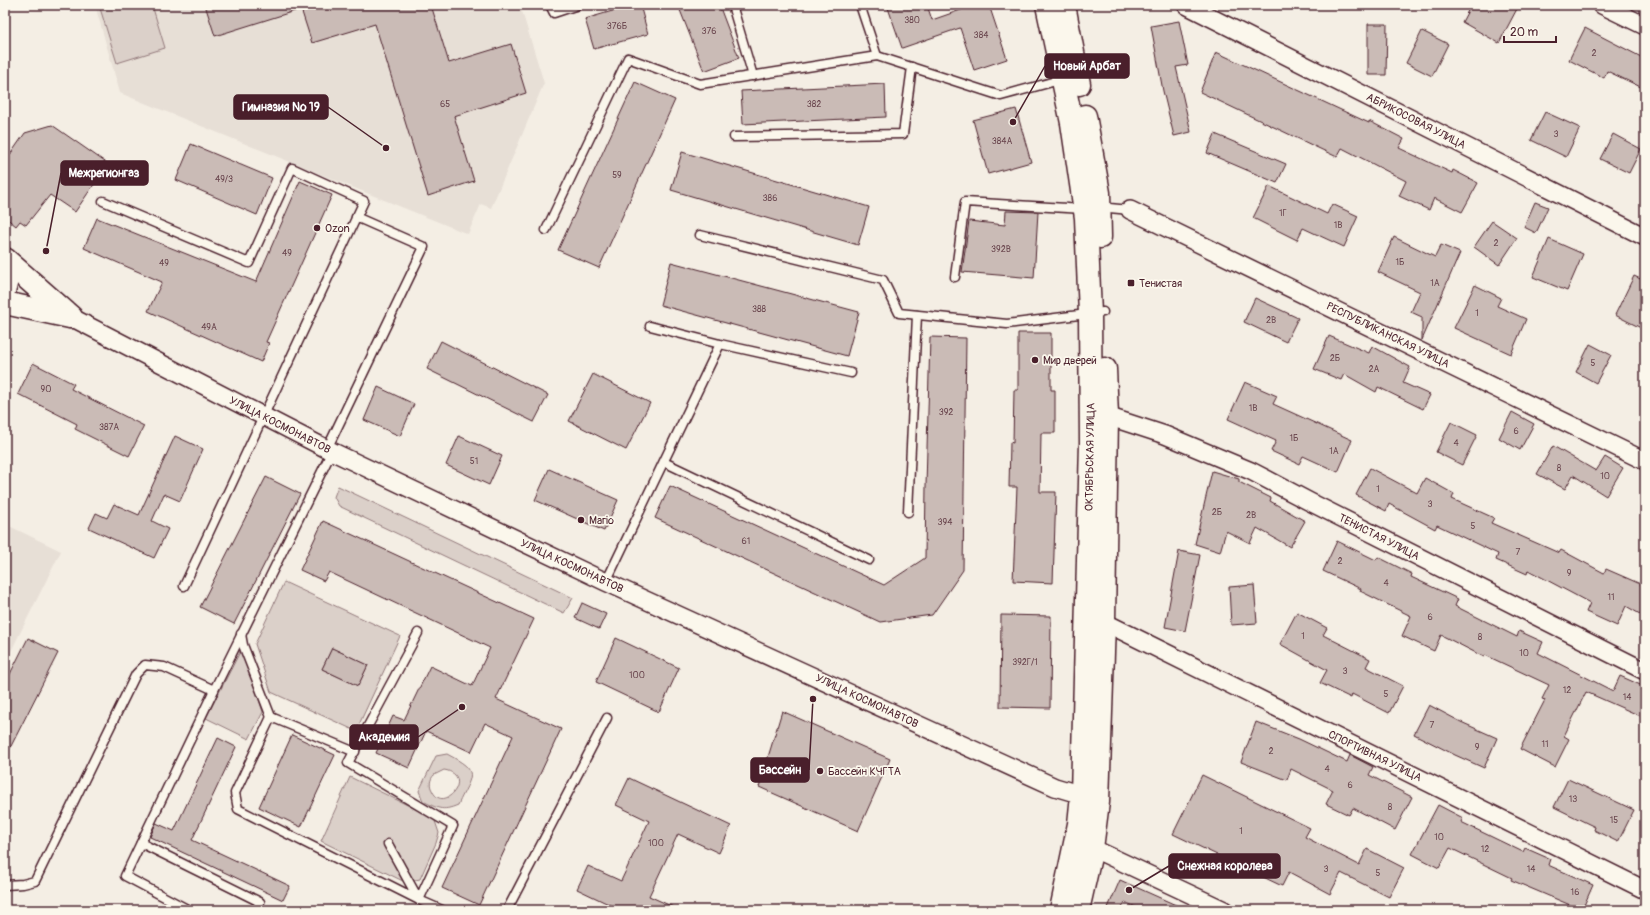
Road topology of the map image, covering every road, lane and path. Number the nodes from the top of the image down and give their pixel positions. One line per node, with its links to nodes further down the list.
1 (550, 5): 2 (lane)
2 (578, 5)
3 (732, 5): 11 (lane)
4 (860, 5): 9 (lane)
5 (1054, 5): 12 (main road, ОКТЯБРЬСКАЯ УЛИЦА)
6 (1186, 5): 20 (street, АБРИКОСОВАЯ УЛИЦА)
7 (1602, 5): 8 (street)
8 (1645, 26)
9 (878, 56): 10 (lane); 11 (lane)
10 (912, 68): 12 (lane); 13 (lane)
11 (753, 76): 18 (lane)
12 (1070, 77): 15 (main road, ОКТЯБРЬСКАЯ УЛИЦА)
13 (734, 137)
14 (103, 201): 17 (lane)
15 (1092, 208): 16 (lane); 23 (lane); 26 (main road, ОКТЯБРЬСКАЯ УЛИЦА)
16 (1130, 210): 35 (street, РЕСПУБЛИКАНСКАЯ УЛИЦА)
17 (356, 217): 32 (lane); 34 (lane)
18 (546, 230)
19 (700, 235): 27 (lane)
20 (1645, 237)
21 (5, 259): 28 (main road, УЛИЦА КОСМОНАВТОВ)
22 (5, 264): 24 (main road)
23 (955, 277)
24 (5, 288)
25 (5, 303): 28 (main road, УЛИЦА КОСМОНАВТОВ)
26 (1096, 313): 27 (lane); 33 (main road, ОКТЯБРЬСКАЯ УЛИЦА); 49 (main road, ОКТЯБРЬСКАЯ УЛИЦА)
27 (917, 315): 37 (lane)
28 (71, 317): 32 (street, УЛИЦА КОСМОНАВТОВ)
29 (650, 326): 30 (lane)
30 (720, 344): 31 (lane); 36 (lane)
31 (851, 373)
32 (263, 416): 34 (street, УЛИЦА КОСМОНАВТОВ); 40 (lane)
33 (1107, 416): 41 (main road, ОКТЯБРЬСКАЯ УЛИЦА); 44 (street, ТЕНИСТАЯ УЛИЦА)
34 (329, 450): 39 (street, УЛИЦА КОСМОНАВТОВ); 42 (lane)
35 (1645, 461)
36 (664, 462): 38 (lane); 39 (lane)
37 (908, 512)
38 (869, 560)
39 (606, 582): 49 (street, УЛИЦА КОСМОНАВТОВ)
40 (184, 586)
41 (1104, 622): 52 (main road, ОКТЯБРЬСКАЯ УЛИЦА); 54 (street, СПОРТИВНАЯ УЛИЦА)
42 (241, 634): 45 (lane); 46 (lane)
43 (418, 634): 48 (lane)
44 (1645, 671)
45 (214, 690): 50 (lane); 53 (lane)
46 (271, 717): 48 (lane); 55 (lane)
47 (607, 718): 59 (lane)
48 (355, 752): 55 (lane)
49 (1082, 794): 60 (main road, ОКТЯБРЬСКАЯ УЛИЦА)
50 (141, 843): 56 (lane); 57 (lane)
51 (388, 844): 55 (lane)
52 (1092, 848): 61 (main road, ОКТЯБРЬСКАЯ УЛИЦА); 62 (street)
53 (5, 885)
54 (1645, 890)
55 (419, 900): 58 (lane)
56 (189, 910)
57 (256, 910)
58 (442, 910)
59 (507, 910)
60 (1061, 910)
61 (1078, 910)
62 (1224, 910)

